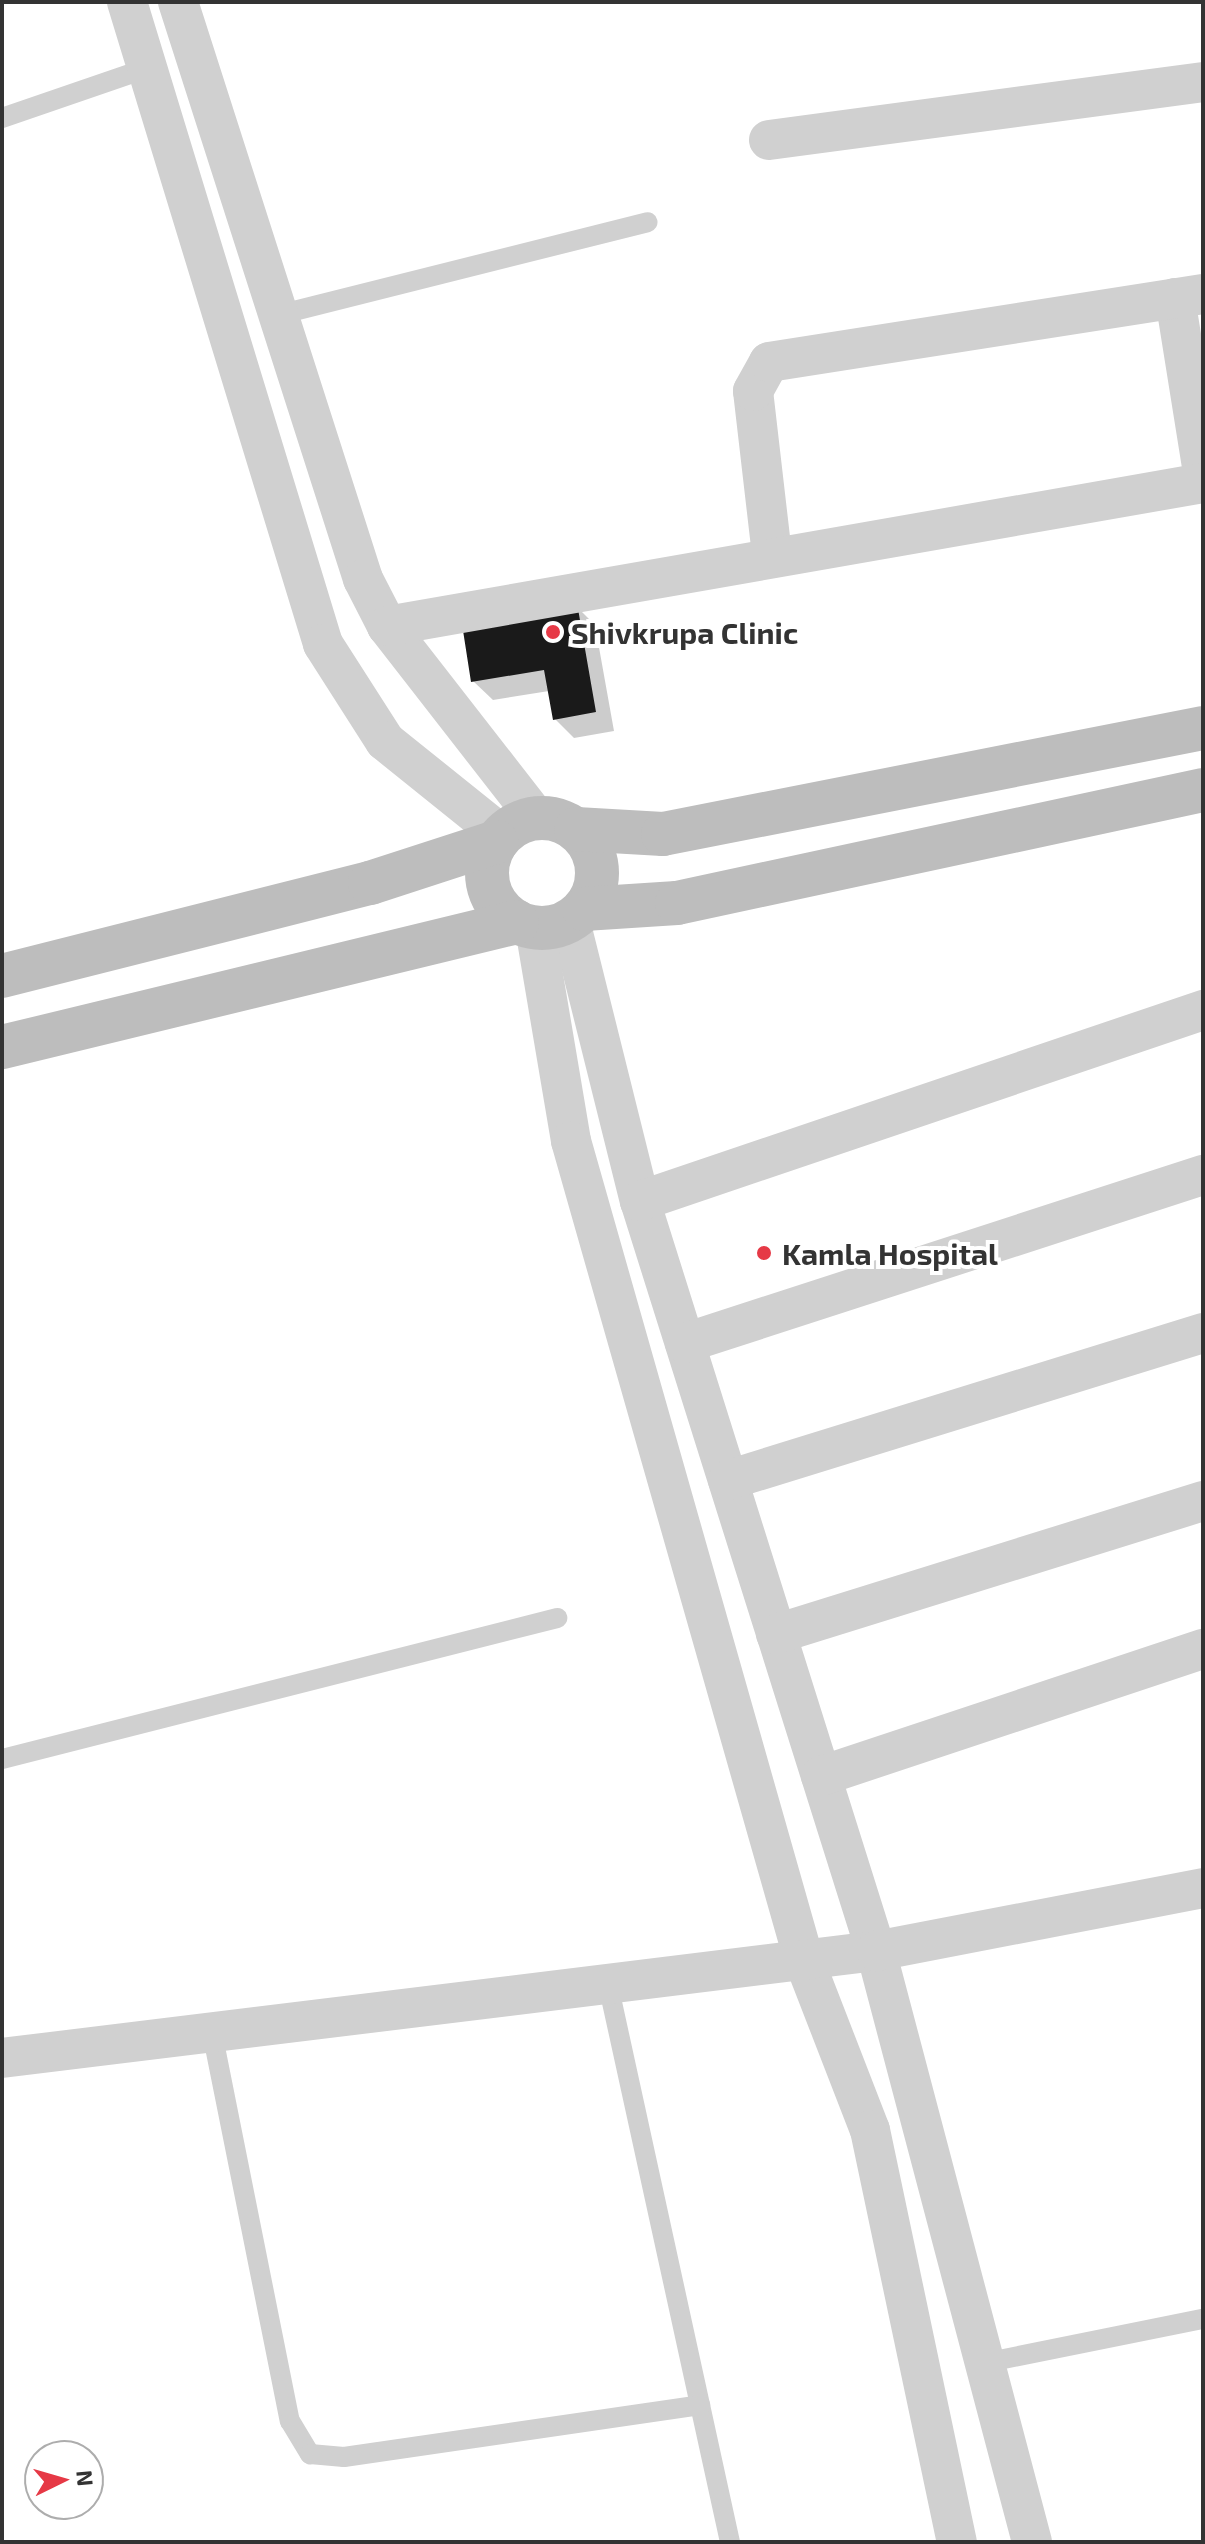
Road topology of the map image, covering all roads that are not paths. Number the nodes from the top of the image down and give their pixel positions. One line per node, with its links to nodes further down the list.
1 (127, 2): 3 (street)
2 (178, 2): 9 (street)
3 (147, 68): 5 (lane); 16 (street)
4 (1203, 82): 6 (street)
5 (2, 118)
6 (769, 140)
7 (647, 222): 9 (lane)
8 (1189, 296): 10 (street); 12 (street)
9 (278, 315): 13 (street)
10 (1203, 472)
11 (1203, 483): 12 (street)
12 (772, 555): 13 (street)
13 (387, 626): 16 (street)
14 (1203, 728): 16 (main road)
15 (1203, 790): 17 (main road)
16 (528, 831): 17 (main road); 17 (main road); 18 (main road)
17 (551, 920): 20 (main road); 22 (street); 34 (street)
18 (2, 976)
19 (1203, 1010): 22 (street)
20 (2, 1047)
21 (1203, 1175): 24 (street)
22 (640, 1201): 24 (street)
23 (1203, 1333): 25 (street)
24 (685, 1343): 25 (street)
25 (728, 1480): 28 (street)
26 (1203, 1501): 28 (street)
27 (557, 1618): 30 (lane)
28 (776, 1634): 31 (street)
29 (1203, 1649): 31 (street)
30 (2, 1759)
31 (821, 1776): 33 (street)
32 (1203, 1888): 33 (street)
33 (876, 1951): 34 (street); 39 (street)
34 (804, 1960): 35 (street); 42 (street)
35 (608, 1984): 36 (street); 40 (lane)
36 (212, 2032): 37 (street); 40 (lane)
37 (2, 2058)
38 (1203, 2319): 39 (lane)
39 (984, 2363): 43 (street)
40 (700, 2405): 41 (lane)
41 (730, 2542)
42 (957, 2542)
43 (1032, 2542)

